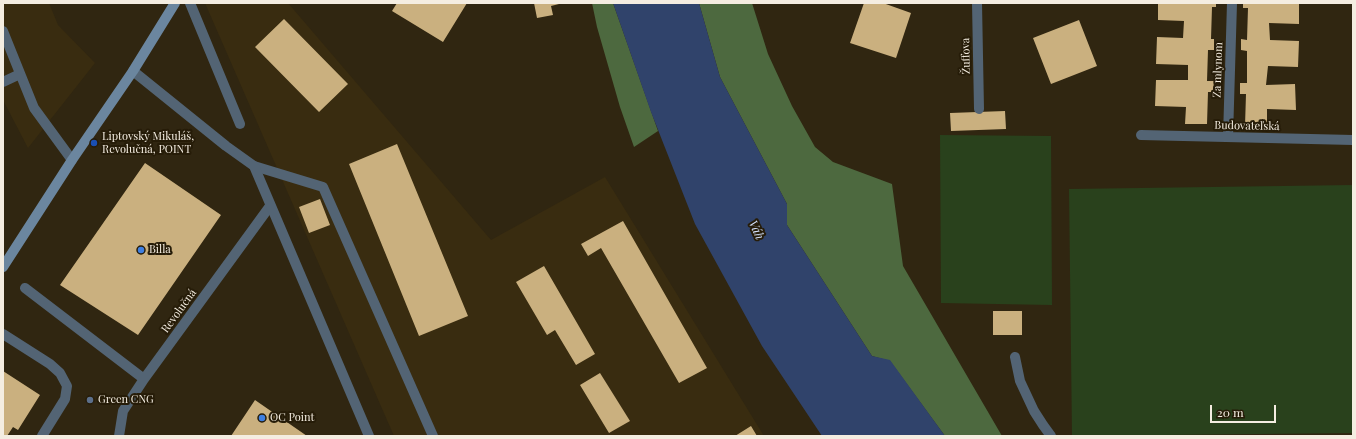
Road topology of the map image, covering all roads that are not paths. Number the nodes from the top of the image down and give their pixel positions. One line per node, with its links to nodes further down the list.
1 (175, 3): 6 (main road)
2 (190, 3): 10 (street)
3 (977, 3): 9 (street, Žuffova)
4 (1232, 3): 12 (street, Za mlynom)
5 (3, 31): 7 (street)
6 (133, 71): 14 (main road); 15 (street)
7 (20, 74): 8 (street); 14 (street)
8 (3, 82)
9 (979, 109)
10 (240, 124)
11 (1141, 135): 12 (street, Budovateľská)
12 (1228, 137): 13 (street, Budovateľská)
13 (1353, 140)
14 (72, 160): 17 (main road)
15 (254, 166): 16 (street); 25 (street)
16 (270, 206): 21 (street, Revolučná); 24 (street)
17 (3, 267)
18 (25, 288): 21 (street)
19 (3, 334): 22 (street)
20 (1015, 356): 26 (street)
21 (144, 379): 23 (street, Revolučná)
22 (42, 436)
23 (119, 436)
24 (369, 436)
25 (433, 436)
26 (1051, 436)

